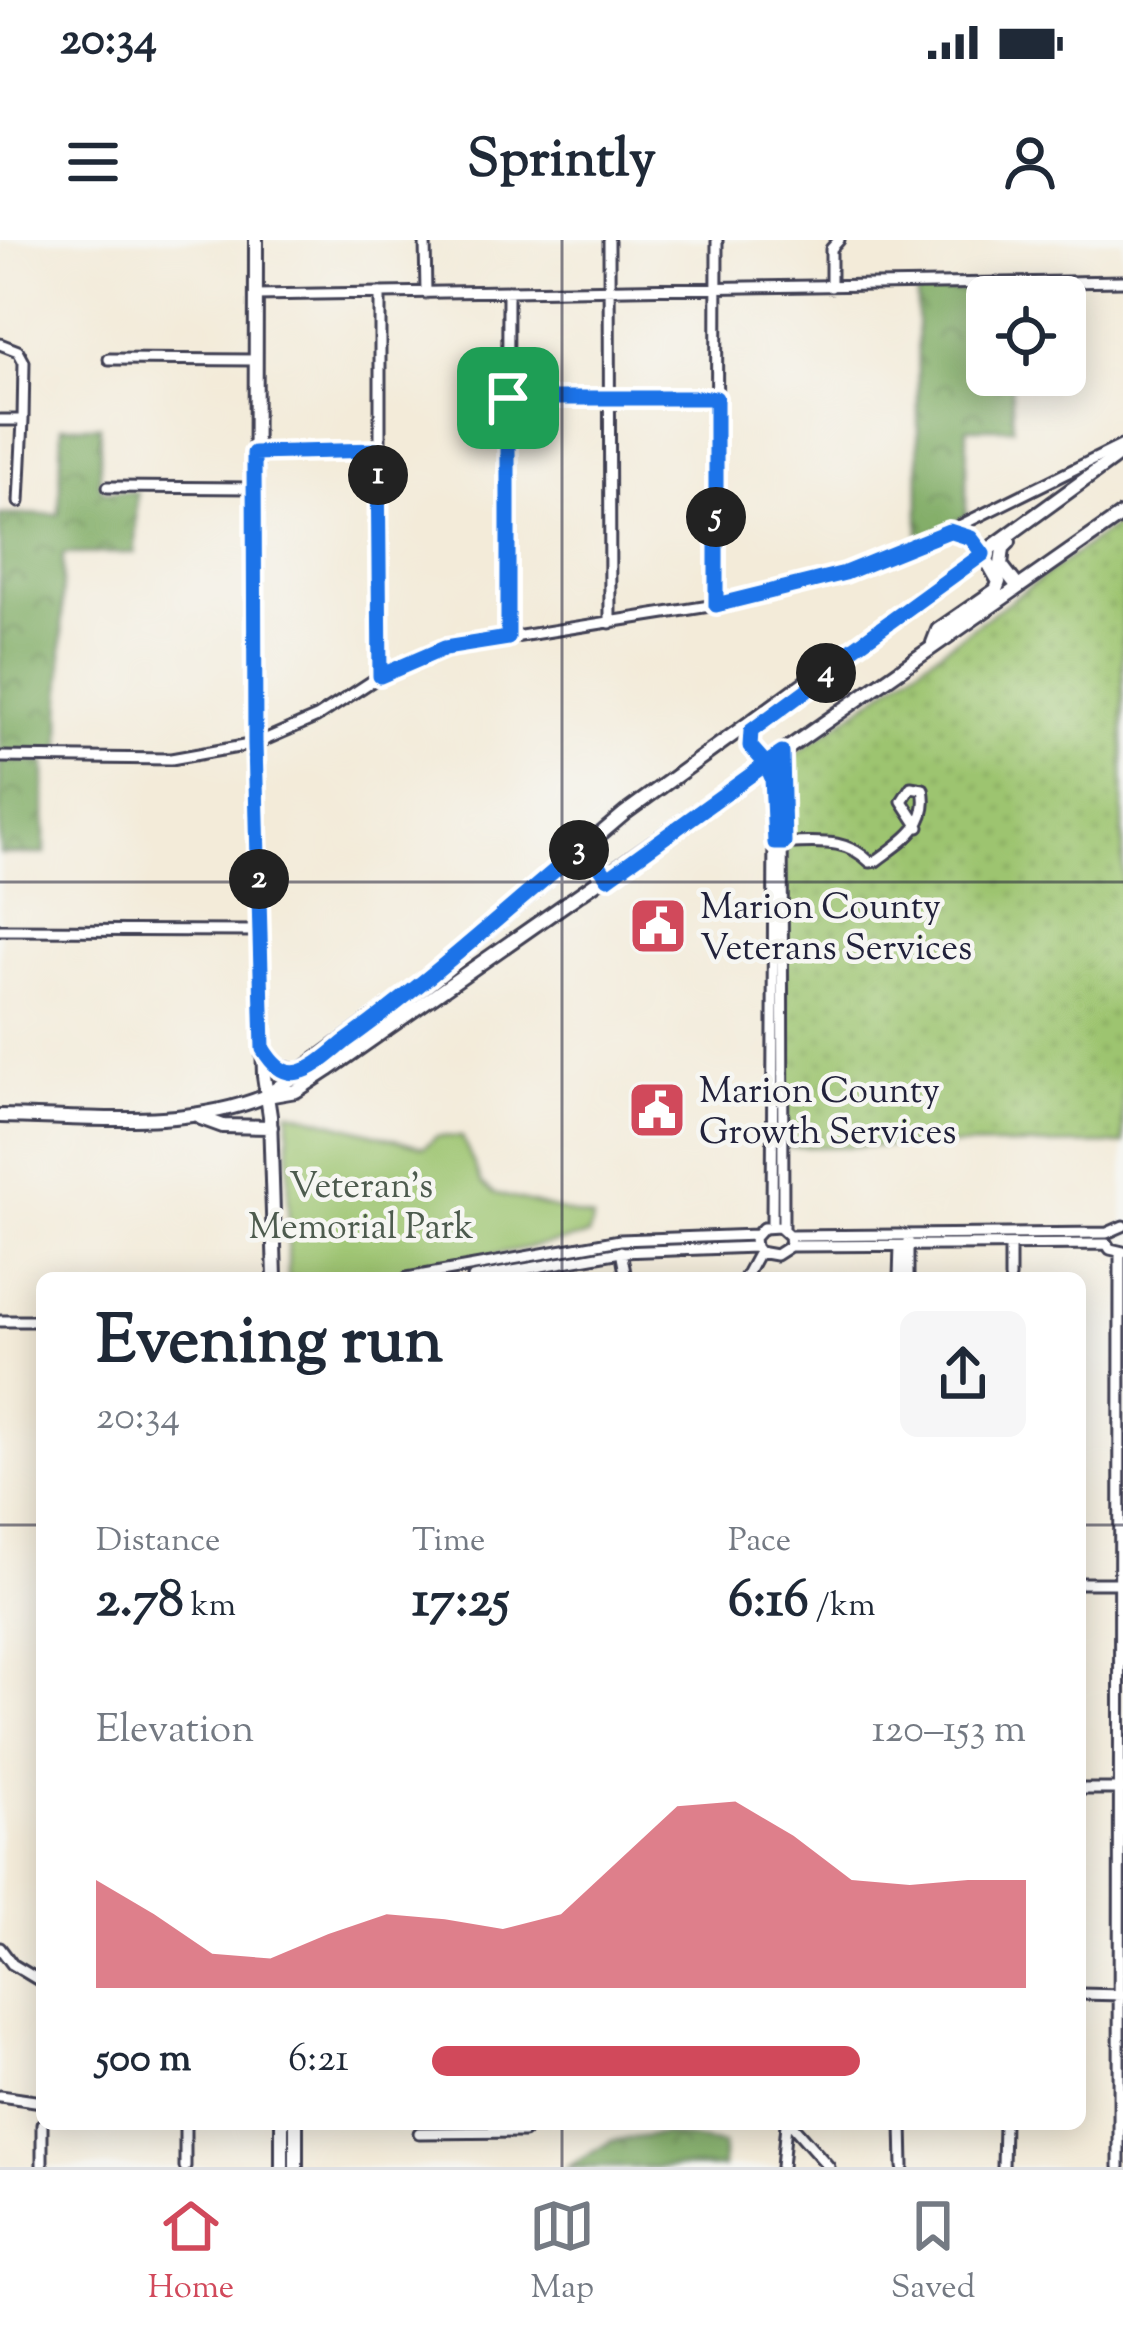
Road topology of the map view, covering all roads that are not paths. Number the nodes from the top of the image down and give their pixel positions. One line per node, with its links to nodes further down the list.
1 (256, 240): 13 (main road)
2 (425, 240): 12 (street)
3 (609, 240): 9 (street)
4 (717, 240): 7 (street)
5 (831, 243): 8 (street)
6 (1123, 281): 8 (street)
7 (717, 287): 8 (street); 9 (street); 19 (street)
8 (831, 287)
9 (610, 288): 10 (street); 17 (street)
10 (508, 291): 12 (street); 18 (street)
11 (380, 293): 12 (street); 13 (street); 23 (street)
12 (426, 293)
13 (255, 295): 16 (main road)
14 (0, 344): 21 (street)
15 (109, 359): 16 (street)
16 (255, 360): 24 (main road)
17 (610, 397): 18 (street); 19 (street); 34 (street)
18 (508, 398): 35 (street)
19 (716, 398): 33 (street)
20 (0, 420): 21 (street)
21 (23, 420): 28 (street)
22 (1123, 448): 27 (main road); 30 (street)
23 (378, 450): 24 (street); 38 (street)
24 (254, 453): 26 (main road)
25 (108, 487): 26 (street)
26 (254, 488): 39 (main road)
27 (1069, 491): 31 (main road); 32 (main road)
28 (19, 502)
29 (1120, 513): 32 (main road)
30 (949, 531): 31 (street); 33 (street)
31 (983, 554): 36 (main road); 37 (main road)
32 (1018, 587): 36 (main road)
33 (716, 605): 34 (street)
34 (610, 623): 35 (street)
35 (508, 638): 38 (street)
36 (932, 644): 40 (main road)
37 (832, 665): 42 (main road); 45 (main road)
38 (380, 676): 39 (street)
39 (255, 744): 41 (street); 48 (main road)
40 (782, 753): 42 (main road); 44 (street)
41 (0, 757)
42 (766, 764): 44 (street); 46 (main road)
43 (919, 827): 44 (street)
44 (780, 843): 56 (street)
45 (585, 845): 46 (main road); 50 (main road)
46 (608, 878): 51 (main road)
47 (0, 930): 48 (street)
48 (260, 931): 49 (main road)
49 (263, 1049): 50 (main road); 51 (main road)
50 (303, 1072): 51 (main road)
51 (266, 1096): 53 (main road); 54 (main road)
52 (0, 1116): 53 (main road)
53 (197, 1117): 54 (main road)
54 (271, 1127): 67 (main road)
55 (1123, 1226): 57 (street)
56 (783, 1234): 59 (street); 60 (street); 60 (street)
57 (1107, 1239): 59 (street); 61 (street); 65 (street)
58 (620, 1240): 60 (street); 64 (street); 68 (street)
59 (904, 1240): 61 (street); 75 (street); 76 (street)
60 (756, 1244): 62 (street); 74 (street)
61 (1010, 1246): 77 (street)
62 (740, 1247): 63 (street); 73 (street)
63 (644, 1251): 64 (street); 72 (street)
64 (621, 1252): 66 (street); 71 (street)
65 (1122, 1252): 81 (street)
66 (595, 1256): 69 (street); 70 (street)
67 (275, 1272)
68 (441, 1272)
69 (506, 1272)
70 (623, 1272)
71 (625, 1272)
72 (629, 1272)
73 (747, 1272)
74 (748, 1272)
75 (900, 1272)
76 (907, 1272)
77 (1010, 1272)
78 (0, 1321): 79 (street)
79 (36, 1322)
80 (1086, 1583): 81 (street)
81 (1122, 1583): 83 (street)
82 (1086, 1789): 83 (street)
83 (1121, 1789): 87 (street)
84 (0, 1948): 85 (street)
85 (36, 1978)
86 (1086, 1994): 87 (street)
87 (1122, 1995): 108 (street)
88 (0, 2096): 89 (street)
89 (36, 2101)
90 (43, 2130): 100 (street)
91 (185, 2130): 101 (street)
92 (282, 2130): 102 (main road)
93 (296, 2130): 103 (main road)
94 (482, 2130): 99 (street)
95 (787, 2130): 104 (street)
96 (794, 2130): 105 (street)
97 (902, 2130): 106 (street)
98 (1004, 2130): 107 (street)
99 (419, 2133)
100 (43, 2167)
101 (184, 2167)
102 (282, 2167)
103 (296, 2167)
104 (782, 2167)
105 (829, 2167)
106 (903, 2167)
107 (1004, 2167)
108 (1119, 2167)

